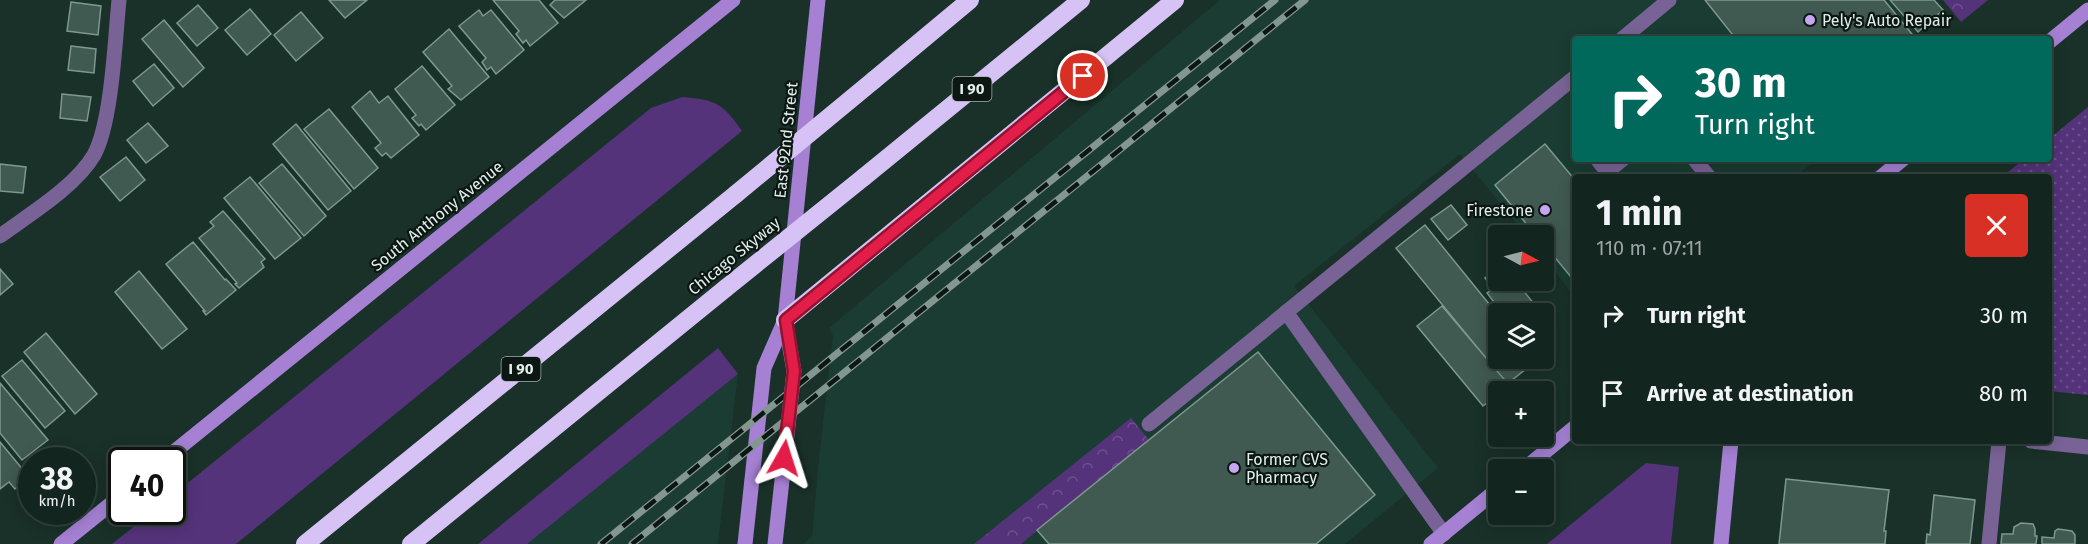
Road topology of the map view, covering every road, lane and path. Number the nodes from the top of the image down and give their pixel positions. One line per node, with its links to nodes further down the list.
1 (119, 0): 18 (street)
2 (733, 0): 26 (street, South Anthony Avenue)
3 (818, 0): 20 (street, East 92nd Street)
4 (970, 0): 33 (highway, I 90, bridge)
5 (1081, 0): 34 (highway, Chicago Skyway / I 90, bridge)
6 (1175, 0): 20 (highway)
7 (1669, 0): 9 (street)
8 (2088, 10): 10 (street)
9 (1626, 36)
10 (2052, 40)
11 (1572, 79): 19 (street)
12 (1620, 162): 15 (street)
13 (1696, 162): 16 (street)
14 (1899, 162): 17 (street)
15 (1610, 174)
16 (1706, 174)
17 (1885, 174)
18 (0, 236)
19 (1286, 312): 21 (street); 31 (street)
20 (786, 320): 35 (street, East 92nd Street); 36 (street, East 92nd Street)
21 (1149, 424)
22 (1572, 429): 28 (street)
23 (2052, 443): 27 (street)
24 (1731, 444): 38 (street)
25 (2000, 444): 39 (street)
26 (180, 447)
27 (2088, 447)
28 (1536, 459)
29 (1488, 497): 31 (street)
30 (108, 506): 32 (street)
31 (1444, 534): 37 (street)
32 (61, 544)
33 (305, 544)
34 (411, 544)
35 (746, 544)
36 (775, 544)
37 (1431, 544)
38 (1720, 544)
39 (1989, 544)

